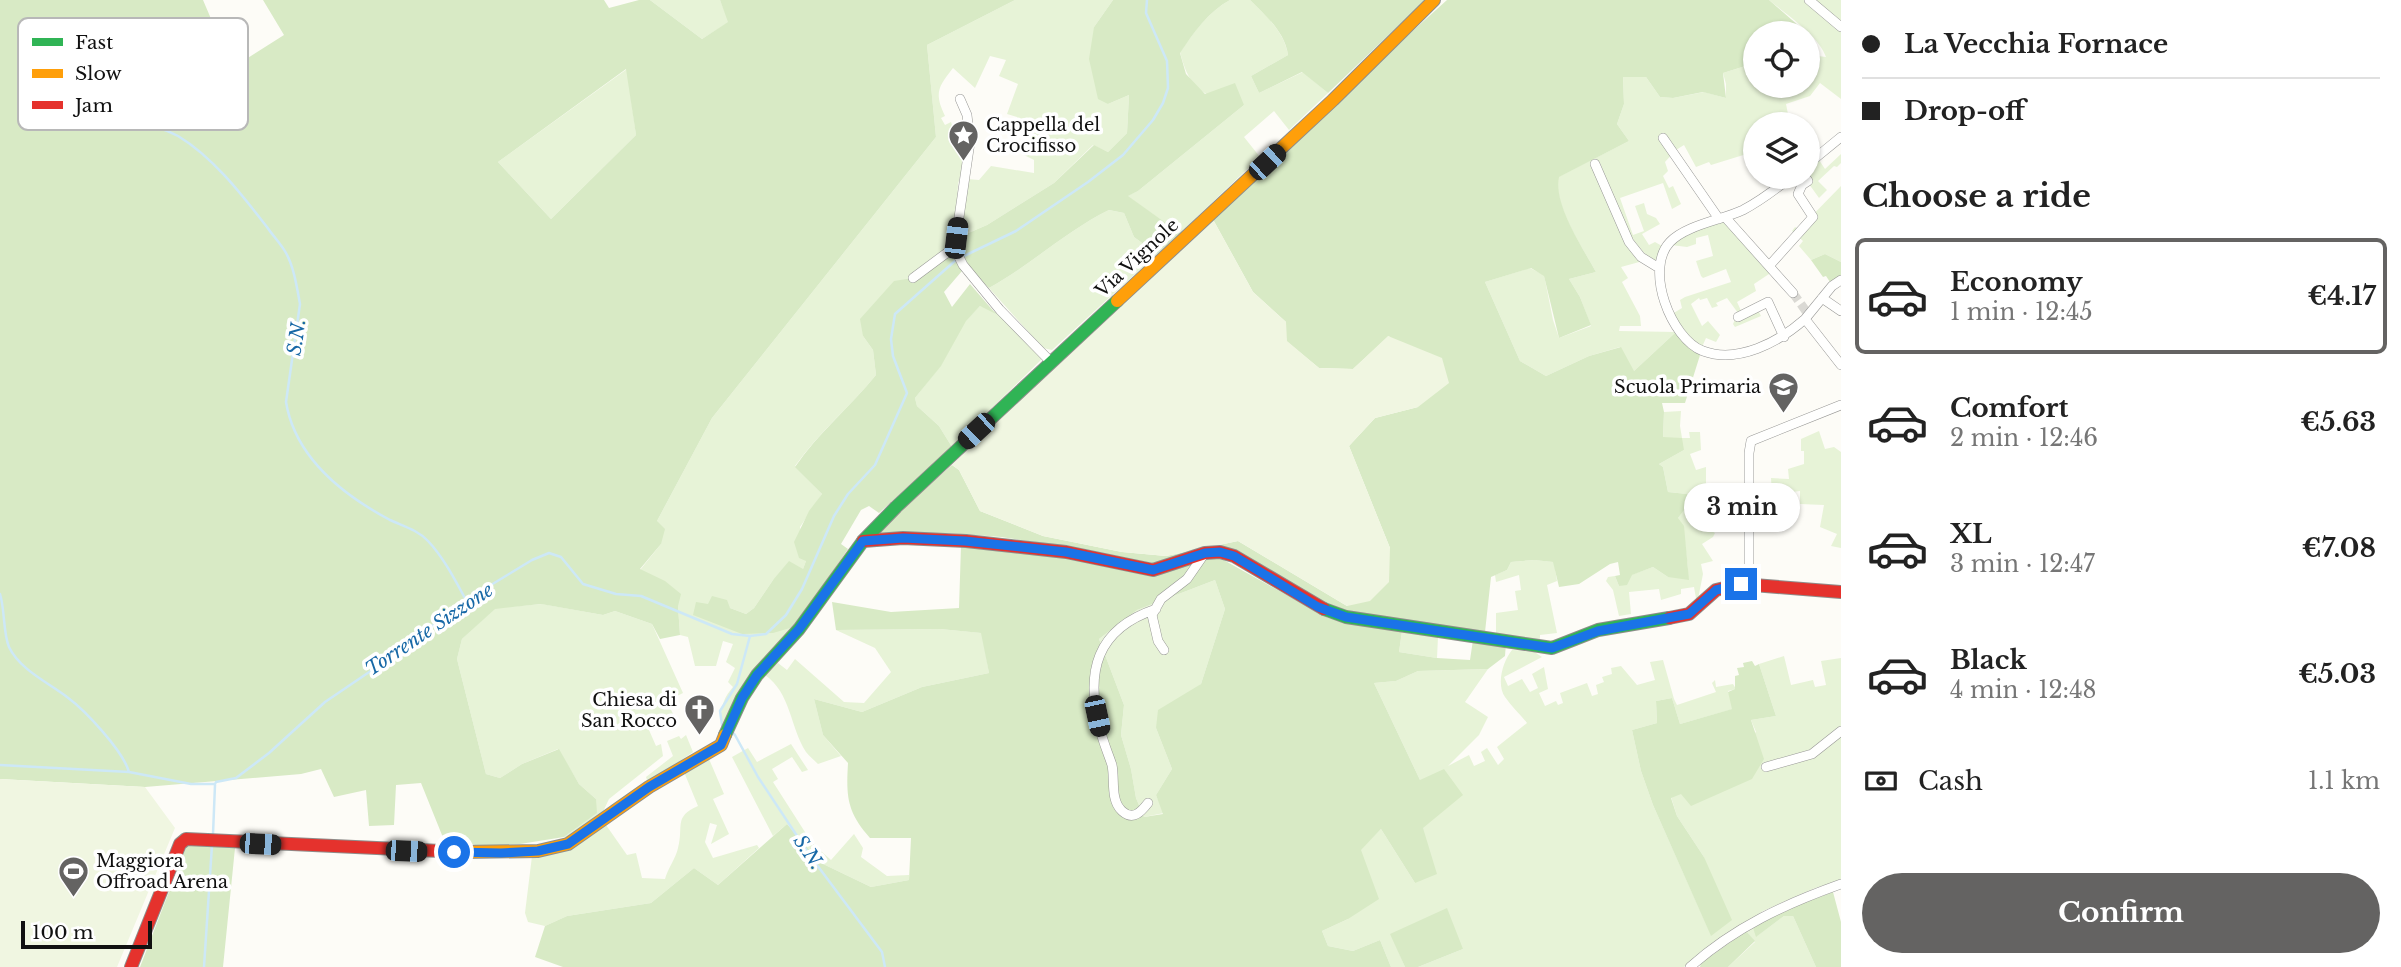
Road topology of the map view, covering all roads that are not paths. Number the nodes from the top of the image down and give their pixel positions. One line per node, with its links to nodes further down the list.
1 (1434, 0): 23 (street, Via Vignole)
2 (1809, 0): 3 (street)
3 (1841, 27)
4 (960, 99): 12 (street)
5 (1841, 137): 7 (street)
6 (1663, 138): 11 (street)
7 (1820, 154)
8 (1595, 164): 14 (street)
9 (1776, 189): 11 (street)
10 (1800, 189): 13 (street)
11 (1722, 218): 13 (street); 14 (street)
12 (957, 252): 15 (street); 23 (street)
13 (1769, 266): 17 (street)
14 (1659, 268): 22 (street)
15 (913, 278)
16 (1841, 281): 18 (street)
17 (1793, 293)
18 (1822, 298): 19 (street); 21 (street)
19 (1841, 311)
20 (1738, 317): 22 (street)
21 (1805, 319): 22 (street); 24 (street)
22 (1784, 337)
23 (1051, 362): 26 (street, Via Vignole)
24 (1840, 364)
25 (1841, 405): 28 (street)
26 (863, 541): 27 (street); 36 (street, Via Vignole)
27 (1205, 553): 28 (street); 30 (street)
28 (1749, 583): 29 (street)
29 (1841, 592)
30 (1156, 609): 31 (street); 34 (street)
31 (1164, 650)
32 (1841, 731): 33 (street)
33 (1766, 766)
34 (1148, 803)
35 (1841, 884): 37 (street)
36 (131, 967)
37 (1690, 967)

